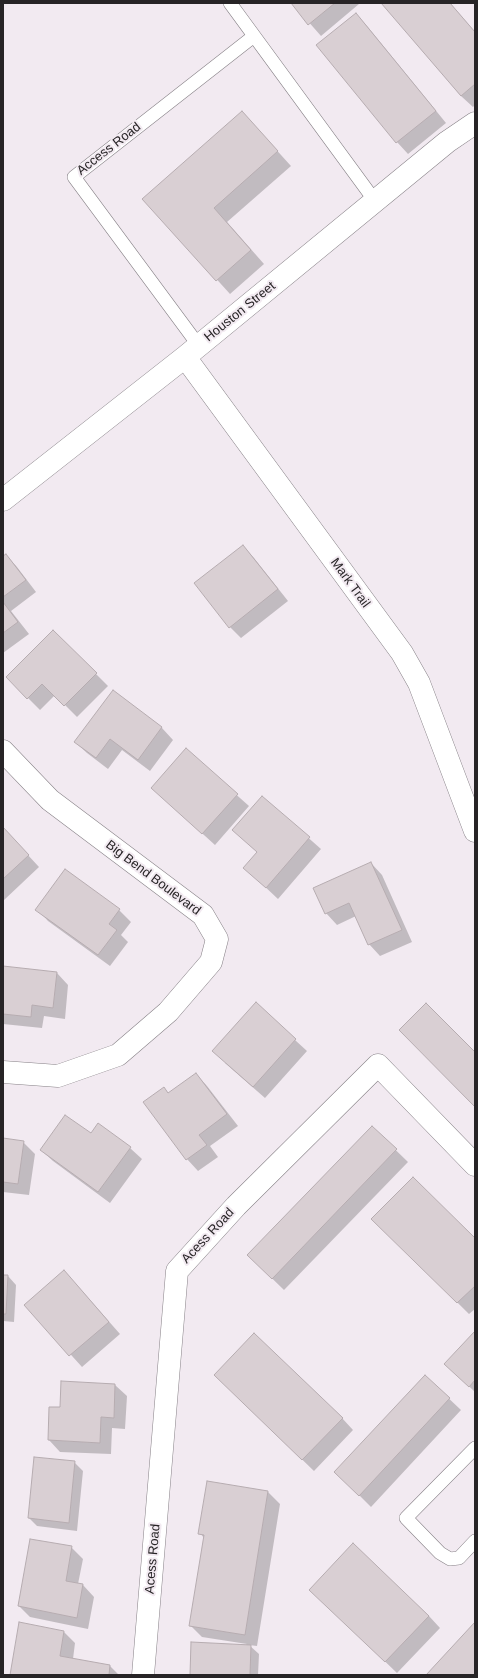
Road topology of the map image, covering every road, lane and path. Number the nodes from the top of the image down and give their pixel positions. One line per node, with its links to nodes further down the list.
1 (230, 3): 2 (lane)
2 (254, 36): 4 (lane); 5 (lane, Access Road)
3 (475, 123): 4 (street, Houston Street)
4 (375, 201): 5 (street, Houston Street)
5 (192, 352): 6 (street, Houston Street); 8 (street, Mark Trail)
6 (3, 500)
7 (3, 751): 9 (street, Big Bend Boulevard)
8 (475, 831)
9 (3, 1072)
10 (475, 1164): 13 (street, Acess Road)
11 (475, 1448): 12 (lane)
12 (475, 1541)
13 (143, 1675)

